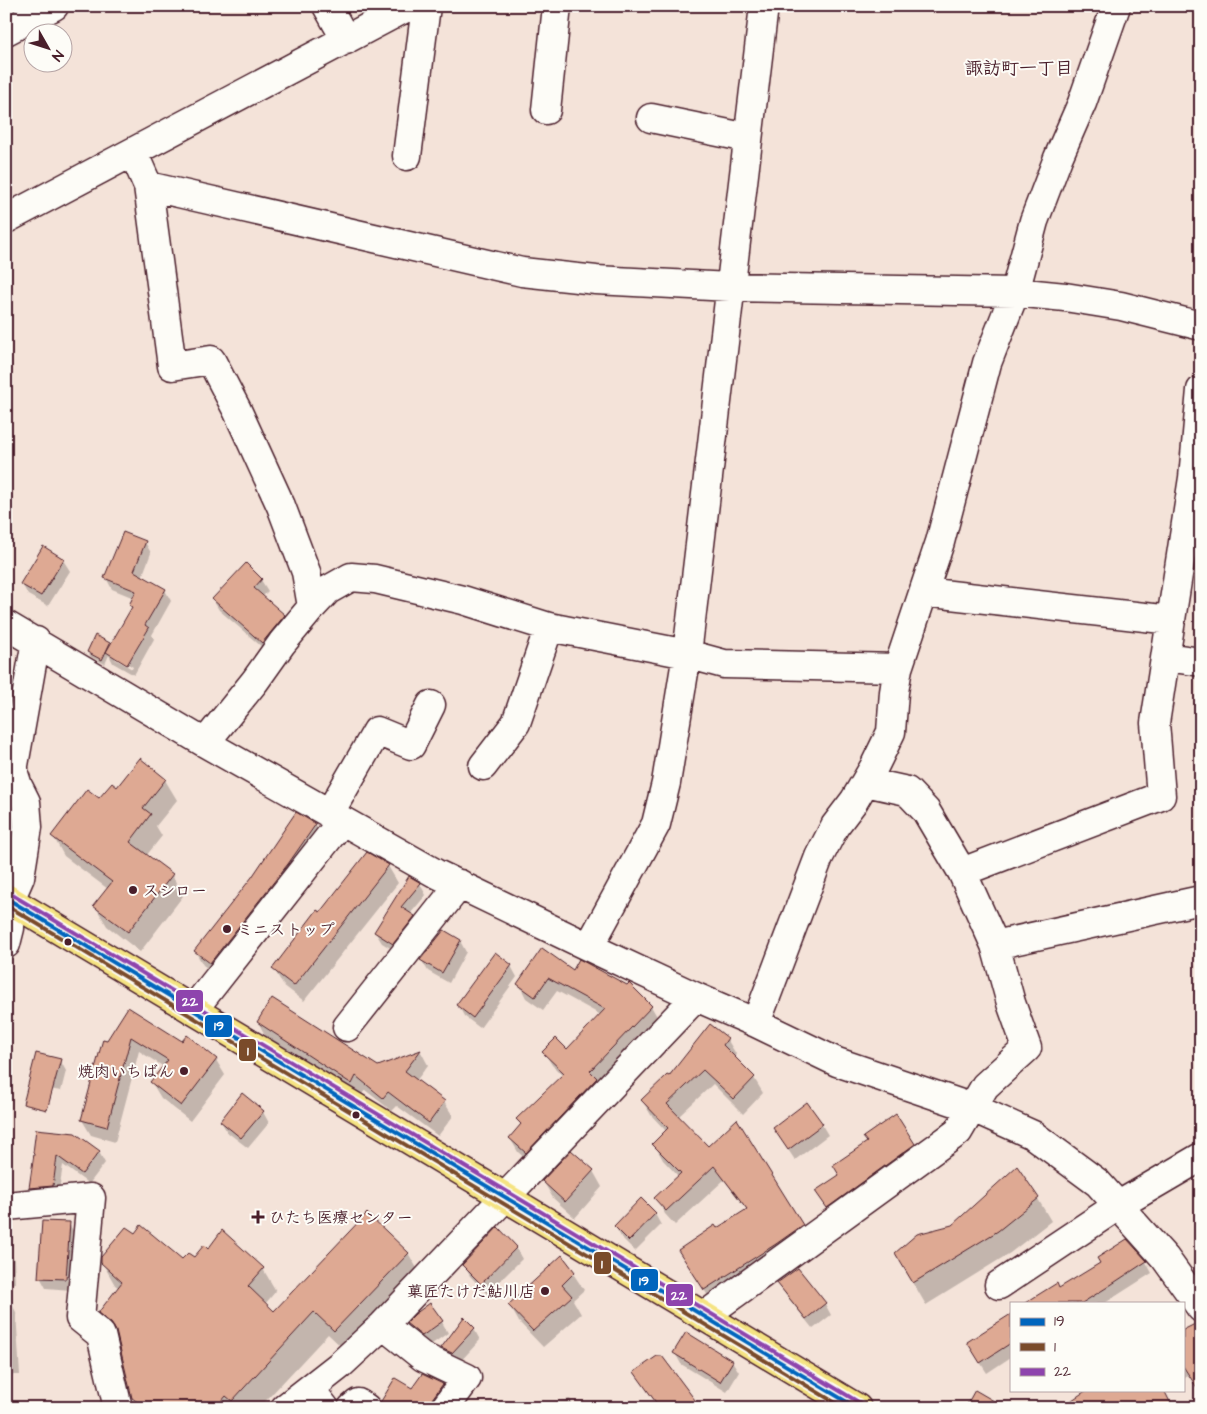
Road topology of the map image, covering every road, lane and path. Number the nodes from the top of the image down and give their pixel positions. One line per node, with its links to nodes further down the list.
1 (54, 6): 8 (street)
2 (327, 6): 9 (street)
3 (409, 6): 9 (street)
4 (426, 6): 14 (street)
5 (557, 6): 10 (street)
6 (764, 6): 12 (street)
7 (1116, 6): 18 (street)
8 (6, 31)
9 (346, 40): 13 (street)
10 (546, 110)
11 (651, 118): 12 (street)
12 (748, 138): 17 (street)
13 (133, 152): 15 (street); 16 (street)
14 (407, 156)
15 (148, 186): 17 (street); 22 (street)
16 (8, 213)
17 (730, 287): 18 (street); 27 (street)
18 (1015, 292): 19 (street); 21 (street)
19 (1201, 326)
20 (1201, 390): 23 (street)
21 (924, 592): 23 (street); 30 (street)
22 (312, 607): 25 (street); 32 (street)
23 (1171, 620): 28 (street)
24 (6, 624): 26 (street)
25 (549, 627): 27 (street); 33 (street)
26 (36, 642): 32 (street); 38 (street)
27 (687, 654): 30 (street); 42 (street)
28 (1166, 657): 29 (street); 36 (street)
29 (1201, 662)
30 (898, 668): 34 (street)
31 (431, 705): 35 (street)
32 (206, 743): 35 (street)
33 (483, 766)
34 (866, 782): 36 (street); 45 (street)
35 (336, 818): 37 (street); 44 (street)
36 (962, 872): 41 (street)
37 (460, 884): 42 (street); 46 (street)
38 (8, 899): 40 (street); 44 (highway)
39 (1201, 900): 41 (street)
40 (6, 944)
41 (995, 945): 47 (street)
42 (589, 948): 43 (street)
43 (696, 997): 45 (street); 49 (street)
44 (193, 1010): 49 (highway)
45 (756, 1023): 47 (street)
46 (347, 1027)
47 (973, 1108): 51 (street); 54 (street)
48 (1201, 1156): 51 (street)
49 (504, 1197): 54 (highway); 55 (street)
50 (6, 1206): 57 (street)
51 (1119, 1206): 52 (street); 53 (street)
52 (999, 1285)
53 (1201, 1308)
54 (704, 1316): 62 (highway)
55 (383, 1324): 56 (street); 61 (street)
56 (317, 1399): 58 (street)
57 (118, 1408)
58 (285, 1408)
59 (352, 1408): 60 (street)
60 (366, 1408)
61 (445, 1408)
62 (857, 1408)

